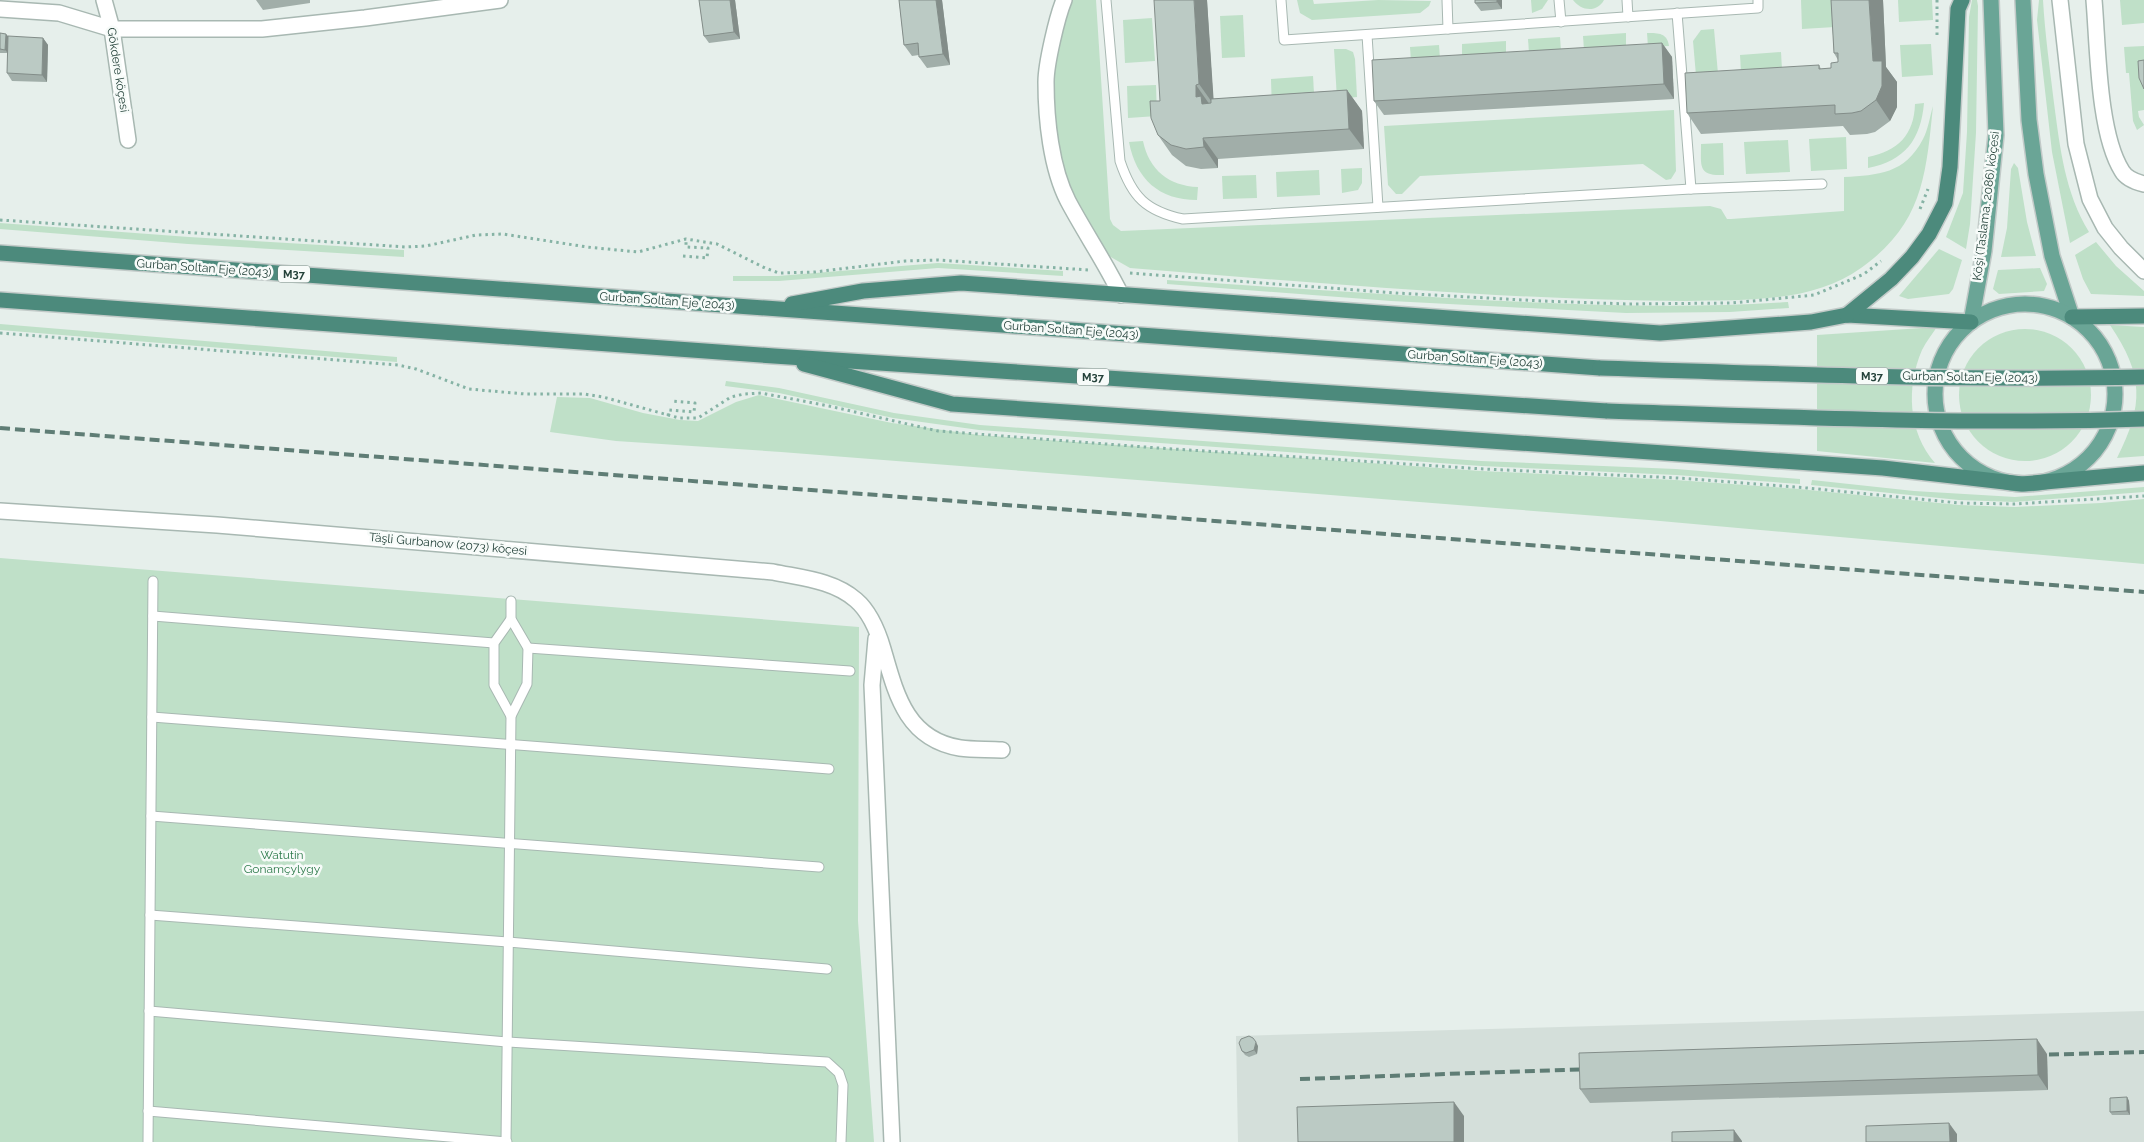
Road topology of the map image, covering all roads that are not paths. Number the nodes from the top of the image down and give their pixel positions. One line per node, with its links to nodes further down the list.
1 (104, 0): 19 (street, Gökdere köçesi)
2 (500, 0): 19 (street)
3 (1064, 0): 29 (street)
4 (1106, 0): 26 (lane)
5 (1281, 0): 21 (lane)
6 (1447, 0): 20 (lane)
7 (1559, 0): 18 (lane)
8 (1627, 0): 17 (lane)
9 (1758, 0): 16 (lane)
10 (1991, 0): 35 (main road, Köşi (Taslama, 2086) köçesi)
11 (2060, 0): 28 (street)
12 (2094, 0): 24 (street)
13 (1960, 3): 32 (highway)
14 (2025, 3): 34 (main road)
15 (0, 10): 19 (street)
16 (1677, 13): 17 (lane); 25 (lane)
17 (1628, 17): 18 (lane)
18 (1560, 22): 20 (lane)
19 (112, 29): 22 (street, Gökdere köçesi)
20 (1448, 29): 21 (lane)
21 (1367, 35): 26 (lane)
22 (128, 140)
23 (1822, 184): 25 (lane)
24 (2144, 184)
25 (1690, 189): 26 (lane)
26 (1378, 207)
27 (0, 253): 31 (highway, Gurban Soltan Eje (2043) / M37)
28 (2144, 271)
29 (1121, 294): 31 (highway); 32 (highway)
30 (0, 300): 36 (highway, M37)
31 (768, 308): 37 (highway, Gurban Soltan Eje (2043) / M37, bridge)
32 (1847, 316): 35 (highway)
33 (2144, 316): 34 (highway)
34 (2072, 317): 35 (main road); 40 (main road)
35 (1971, 322): 40 (main road)
36 (774, 356): 38 (highway, M37, bridge); 40 (highway)
37 (2144, 377)
38 (2144, 419)
39 (2144, 473): 40 (highway)
40 (2022, 484)
41 (0, 511): 46 (street, Täşli Gurbanow (2073) köçesi)
42 (153, 581): 44 (lane)
43 (511, 601): 45 (lane)
44 (153, 616): 47 (lane); 51 (lane)
45 (511, 619): 47 (lane); 48 (lane)
46 (877, 628): 53 (street, Täşli Gurbanow (2073) köçesi); 67 (street)
47 (494, 643): 50 (lane)
48 (528, 648): 49 (lane); 50 (lane)
49 (850, 671)
50 (511, 716): 52 (lane)
51 (152, 717): 52 (lane); 55 (lane)
52 (509, 745): 54 (lane); 56 (lane)
53 (1002, 750)
54 (828, 769)
55 (151, 816): 56 (lane); 58 (lane)
56 (508, 844): 57 (lane); 59 (lane)
57 (819, 867)
58 (150, 915): 59 (lane); 61 (lane)
59 (508, 942): 60 (lane); 62 (lane)
60 (827, 969)
61 (149, 1012): 62 (lane); 63 (lane)
62 (507, 1042): 65 (lane); 66 (lane)
63 (148, 1111): 64 (lane); 65 (lane)
64 (148, 1142)
65 (506, 1142)
66 (841, 1142)
67 (892, 1142)

